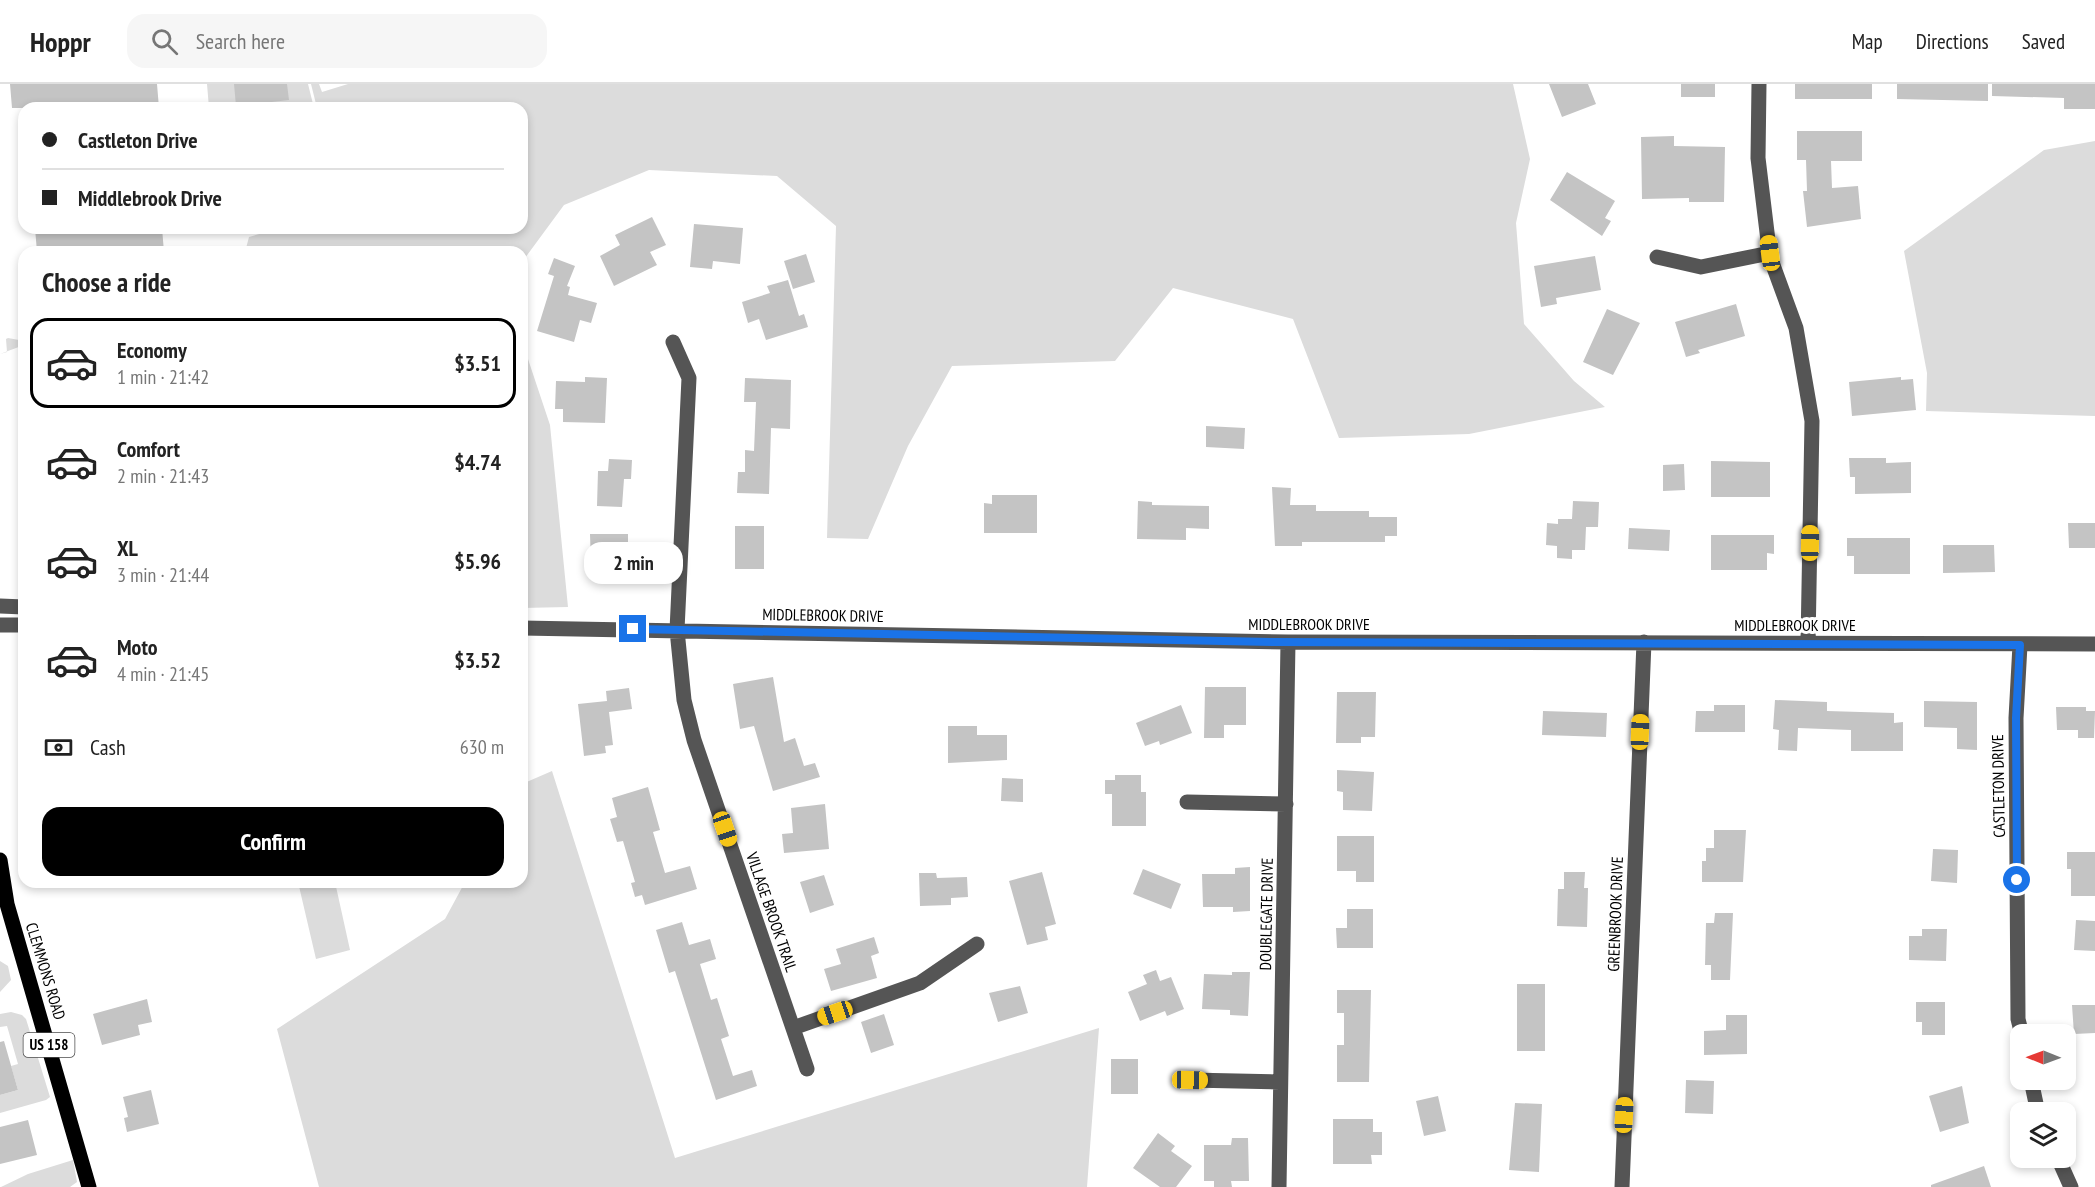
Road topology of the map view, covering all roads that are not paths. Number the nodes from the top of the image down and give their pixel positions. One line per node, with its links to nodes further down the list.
1 (1759, 84): 2 (street)
2 (1770, 253): 3 (street); 13 (street)
3 (1657, 257)
4 (673, 342): 10 (street, VILLAGE BROOK TRAIL)
5 (0, 606): 6 (street)
6 (18, 607)
7 (0, 625): 8 (street)
8 (18, 625)
9 (528, 628): 10 (street, MIDDLEBROOK DRIVE)
10 (677, 630): 11 (street, MIDDLEBROOK DRIVE); 22 (street, VILLAGE BROOK TRAIL)
11 (1288, 642): 12 (street, MIDDLEBROOK DRIVE); 17 (street, DOUBLEGATE DRIVE)
12 (1644, 642): 13 (street, MIDDLEBROOK DRIVE); 29 (street, GREENBROOK DRIVE)
13 (1808, 643): 15 (street, MIDDLEBROOK DRIVE)
14 (2095, 644): 15 (street, MIDDLEBROOK DRIVE)
15 (2020, 645): 21 (street, CASTLETON DRIVE)
16 (1187, 802): 17 (street)
17 (1286, 804): 25 (street, DOUBLEGATE DRIVE)
18 (0, 860): 19 (main road, CLEMMONS ROAD / US 158)
19 (3, 897): 27 (main road, CLEMMONS ROAD / US 158)
20 (977, 944): 22 (street)
21 (2019, 1024)
22 (793, 1028): 23 (street, VILLAGE BROOK TRAIL)
23 (807, 1069)
24 (1190, 1080): 25 (street)
25 (1280, 1082): 28 (street, DOUBLEGATE DRIVE)
26 (2062, 1168): 30 (street)
27 (89, 1187)
28 (1279, 1187)
29 (1622, 1187)
30 (2071, 1187)

